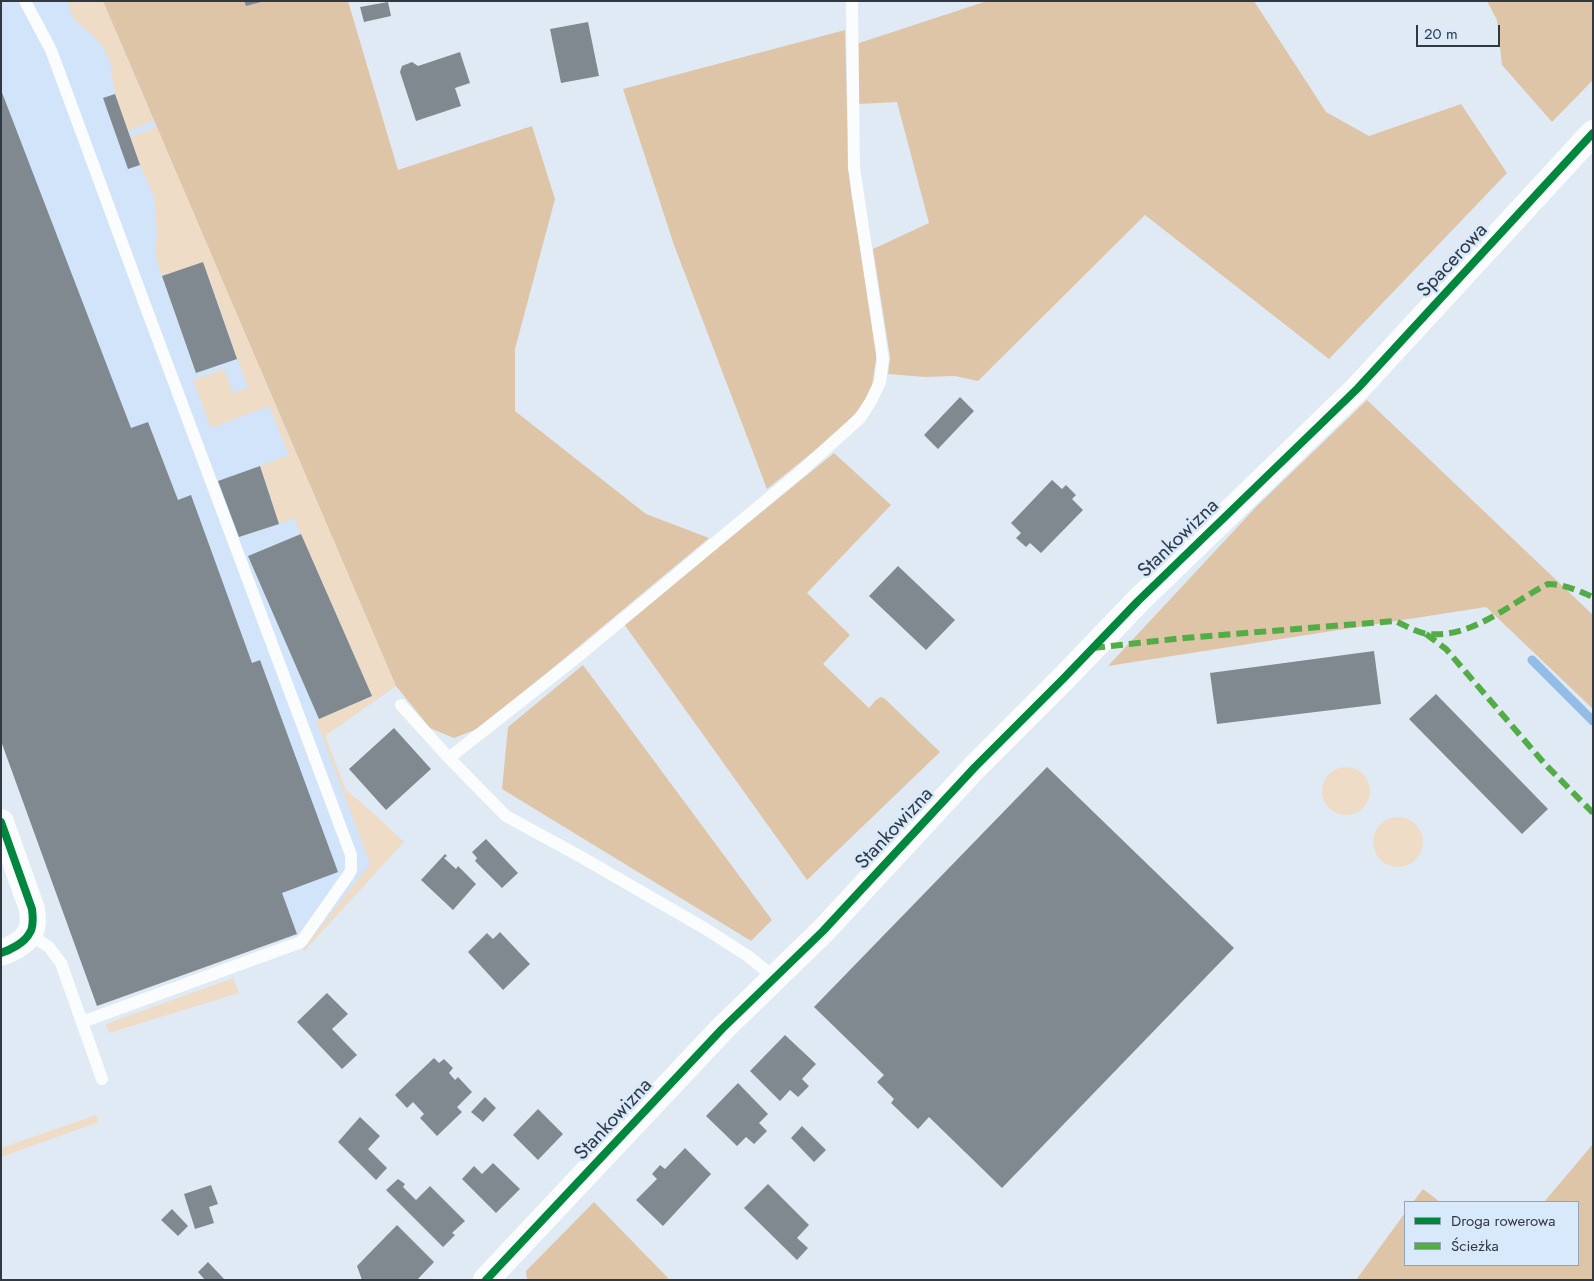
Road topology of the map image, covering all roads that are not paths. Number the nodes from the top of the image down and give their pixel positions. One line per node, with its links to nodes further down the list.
1 (24, 1): 11 (lane)
2 (852, 1): 6 (lane)
3 (1593, 133): 4 (street, Spacerowa)
4 (1336, 409): 10 (street, Stankowizna)
5 (401, 706): 6 (lane)
6 (449, 758): 10 (lane)
7 (1, 822): 8 (street)
8 (30, 934): 9 (street); 11 (lane)
9 (1, 953)
10 (775, 978): 13 (street, Stankowizna)
11 (82, 1022): 12 (lane)
12 (102, 1079)
13 (486, 1280)

